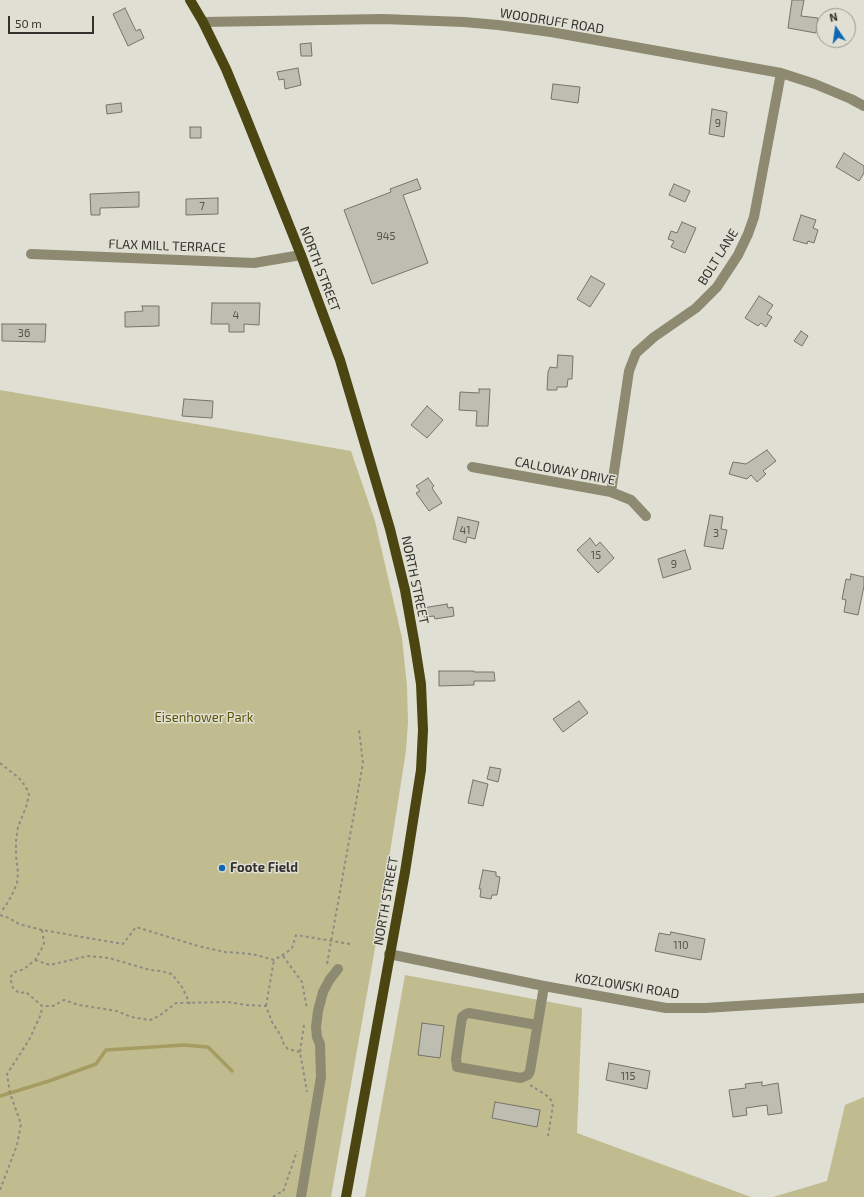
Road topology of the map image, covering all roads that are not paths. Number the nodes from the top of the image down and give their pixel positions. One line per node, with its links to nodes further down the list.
1 (190, 0): 2 (main road, NORTH STREET)
2 (203, 22): 3 (street, WOODRUFF ROAD); 6 (main road, NORTH STREET)
3 (781, 73): 4 (street, WOODRUFF ROAD); 8 (street, BOLT LANE)
4 (864, 106)
5 (31, 254): 6 (street, FLAX MILL TERRACE)
6 (301, 255): 10 (main road, NORTH STREET)
7 (472, 467): 8 (street, CALLOWAY DRIVE)
8 (611, 492): 9 (street, CALLOWAY DRIVE)
9 (646, 516)
10 (389, 954): 12 (street, KOZLOWSKI ROAD); 16 (main road, NORTH STREET)
11 (338, 969): 15 (street)
12 (544, 986): 13 (street, KOZLOWSKI ROAD); 14 (street)
13 (864, 998)
14 (537, 1025): 14 (street)
15 (301, 1197)
16 (346, 1197)

